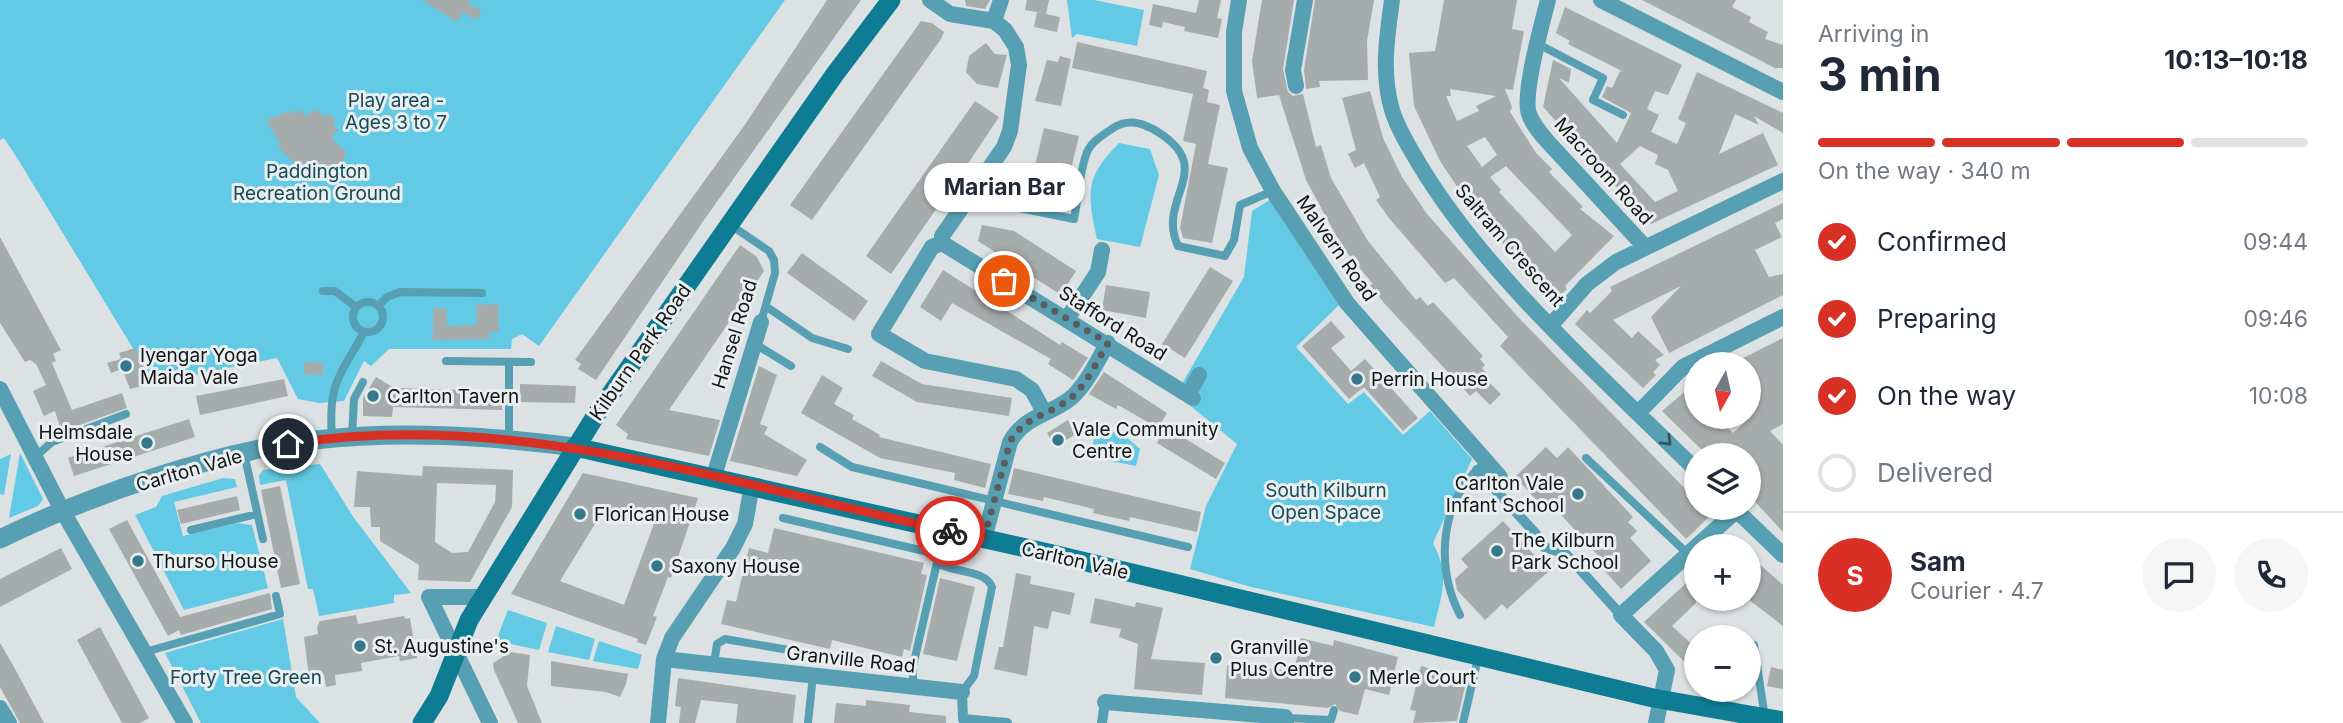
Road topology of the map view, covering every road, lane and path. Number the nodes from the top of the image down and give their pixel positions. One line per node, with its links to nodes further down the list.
1 (891, 0): 19 (main road, Kilburn Park Road)
2 (930, 0): 9 (street)
3 (1001, 0): 9 (street)
4 (1239, 0): 16 (street, Malvern Road)
5 (1305, 0): 11 (street)
6 (1392, 0): 30 (street, Saltram Crescent)
7 (1548, 0): 10 (street, Macroom Road)
8 (1601, 0): 12 (street)
9 (994, 21): 17 (street)
10 (1538, 44): 13 (lane); 21 (street, Macroom Road)
11 (1296, 86)
12 (1783, 92)
13 (1623, 115)
14 (959, 176): 17 (lane)
15 (1783, 181): 21 (street)
16 (1273, 191): 18 (lane); 54 (street, Malvern Road)
17 (973, 194): 20 (street)
18 (994, 203)
19 (729, 223): 27 (lane, Hansel Road); 48 (main road, Kilburn Park Road)
20 (942, 243): 29 (street, Stafford Road); 42 (street)
21 (1645, 247): 30 (street)
22 (1102, 250): 29 (street)
23 (323, 291): 26 (lane)
24 (482, 293): 25 (lane)
25 (378, 306): 26 (lane); 31 (lane)
26 (356, 307): 31 (lane)
27 (764, 314): 33 (street, Hansel Road); 34 (lane)
28 (1783, 317): 43 (street)
29 (1067, 319): 32 (street, Stafford Road)
30 (1552, 325): 43 (street, Saltram Crescent)
31 (364, 332): 46 (lane)
32 (1108, 343): 39 (street, Stafford Road); 42 (street)
33 (755, 344): 38 (lane); 55 (street, Hansel Road)
34 (848, 349)
35 (446, 361): 36 (lane)
36 (509, 362): 37 (lane); 47 (lane)
37 (531, 362)
38 (791, 366)
39 (1199, 375)
40 (363, 382): 45 (lane)
41 (0, 389): 51 (street)
42 (1044, 412): 58 (street)
43 (1638, 413): 53 (street, Saltram Crescent, one-way to 53)
44 (126, 414): 51 (lane)
45 (352, 436): 46 (street, Carlton Vale); 47 (street, Carlton Vale)
46 (332, 438): 50 (street, Carlton Vale)
47 (509, 440): 48 (street, Carlton Vale)
48 (575, 447): 55 (main road, Carlton Vale); 77 (main road, Kilburn Park Road)
49 (820, 447): 58 (lane, Carlton Vale)
50 (244, 453): 59 (street, Carlton Vale); 60 (lane)
51 (35, 457): 59 (street)
52 (1586, 457): 70 (lane)
53 (1684, 458)
54 (1481, 466): 56 (street, Malvern Road); 78 (lane); 79 (street, Malvern Road)
55 (714, 477): 57 (main road, Carlton Vale)
56 (1500, 477)
57 (752, 485): 64 (main road, Carlton Vale); 84 (street)
58 (995, 503): 69 (street); 71 (lane, Carlton Vale)
59 (62, 510): 67 (street, Carlton Vale); 80 (street)
60 (257, 514): 65 (lane); 68 (lane)
61 (783, 518): 72 (lane)
62 (1724, 520): 66 (street)
63 (1746, 520): 73 (street)
64 (932, 527): 69 (main road, Carlton Vale); 72 (lane)
65 (191, 530)
66 (1709, 534)
67 (0, 538)
68 (262, 539)
69 (984, 539): 83 (main road, Carlton Vale)
70 (1684, 540)
71 (1188, 547)
72 (924, 551): 75 (lane)
73 (1783, 555)
74 (1684, 558): 79 (street)
75 (937, 563): 88 (lane); 89 (lane)
76 (276, 596): 80 (lane)
77 (482, 597): 81 (main road, Kilburn Park Road); 81 (street)
78 (1460, 615)
79 (1621, 615): 90 (street, Malvern Road)
80 (145, 652): 98 (street)
81 (457, 654): 99 (main road, Kilburn Park Road); 100 (street)
82 (812, 654): 85 (lane)
83 (1478, 658): 90 (main road, Carlton Vale); 105 (lane)
84 (664, 659): 85 (street, Granville Road); 101 (street)
85 (714, 664): 87 (street, Granville Road)
86 (1761, 671): 95 (lane)
87 (813, 676): 88 (street, Granville Road); 102 (lane)
88 (913, 686): 89 (street, Granville Road)
89 (962, 692): 103 (street)
90 (1663, 700): 95 (main road, Carlton Vale); 106 (street, Malvern Road)
91 (1105, 702): 94 (street); 104 (street)
92 (0, 708): 97 (street)
93 (1334, 710): 96 (lane)
94 (1238, 718): 96 (street)
95 (1774, 719)
96 (1287, 720)
97 (9, 723)
98 (185, 723)
99 (422, 723)
100 (490, 723)
101 (658, 723)
102 (808, 723)
103 (1007, 723)
104 (1102, 723)
105 (1463, 723)
106 (1656, 723)

